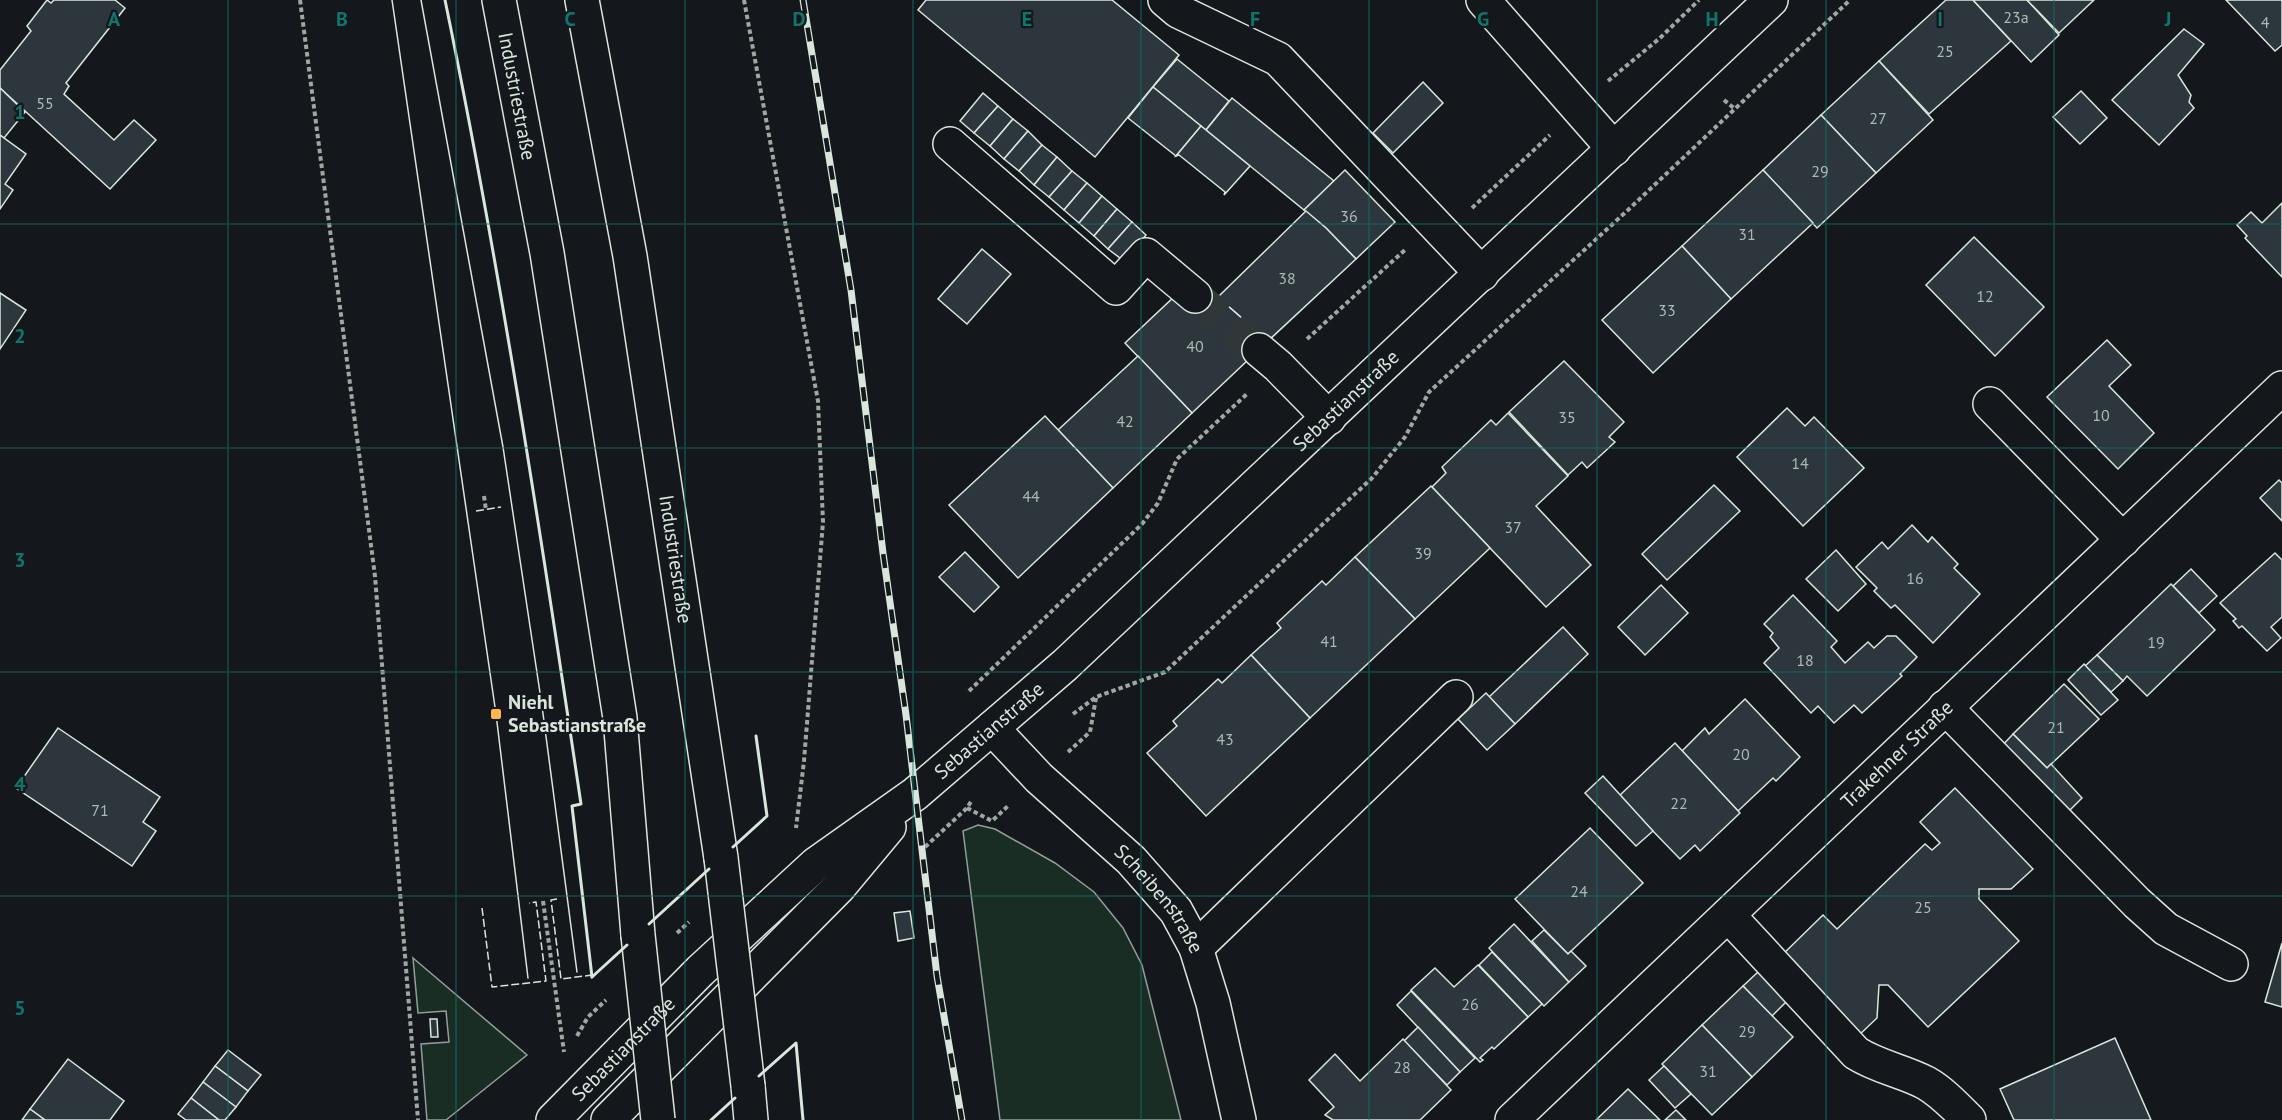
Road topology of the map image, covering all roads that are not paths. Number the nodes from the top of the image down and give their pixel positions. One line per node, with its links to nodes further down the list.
1 (499, 0): 24 (main road, Industriestraße, bridge)
2 (582, 0): 25 (main road, Industriestraße, bridge)
3 (1165, 0): 8 (main road)
4 (1484, 0): 7 (main road)
5 (1771, 0): 7 (main road, Sebastianstraße)
6 (950, 144): 9 (main road)
7 (1614, 149): 8 (main road, Sebastianstraße)
8 (1482, 274): 13 (main road, Sebastianstraße)
9 (1195, 296)
10 (1268, 358): 13 (main road)
11 (2282, 388): 14 (main road, Trakehner Straße)
12 (1990, 404): 14 (main road)
13 (1329, 418): 17 (main road, Sebastianstraße)
14 (2123, 540): 16 (main road, Trakehner Straße)
15 (1456, 697): 20 (main road)
16 (1945, 707): 19 (main road, Trakehner Straße); 21 (main road)
17 (992, 728): 18 (main road, Sebastianstraße); 20 (main road, Scheibenstraße)
18 (915, 794): 22 (main road, Sebastianstraße); 23 (main road, Sebastianstraße)
19 (1728, 915): 27 (main road, Trakehner Straße); 28 (main road)
20 (1196, 948): 26 (main road, Scheibenstraße)
21 (2231, 964)
22 (553, 1120)
23 (608, 1120)
24 (658, 1120)
25 (751, 1120)
26 (1239, 1120)
27 (1512, 1120)
28 (1969, 1120)

